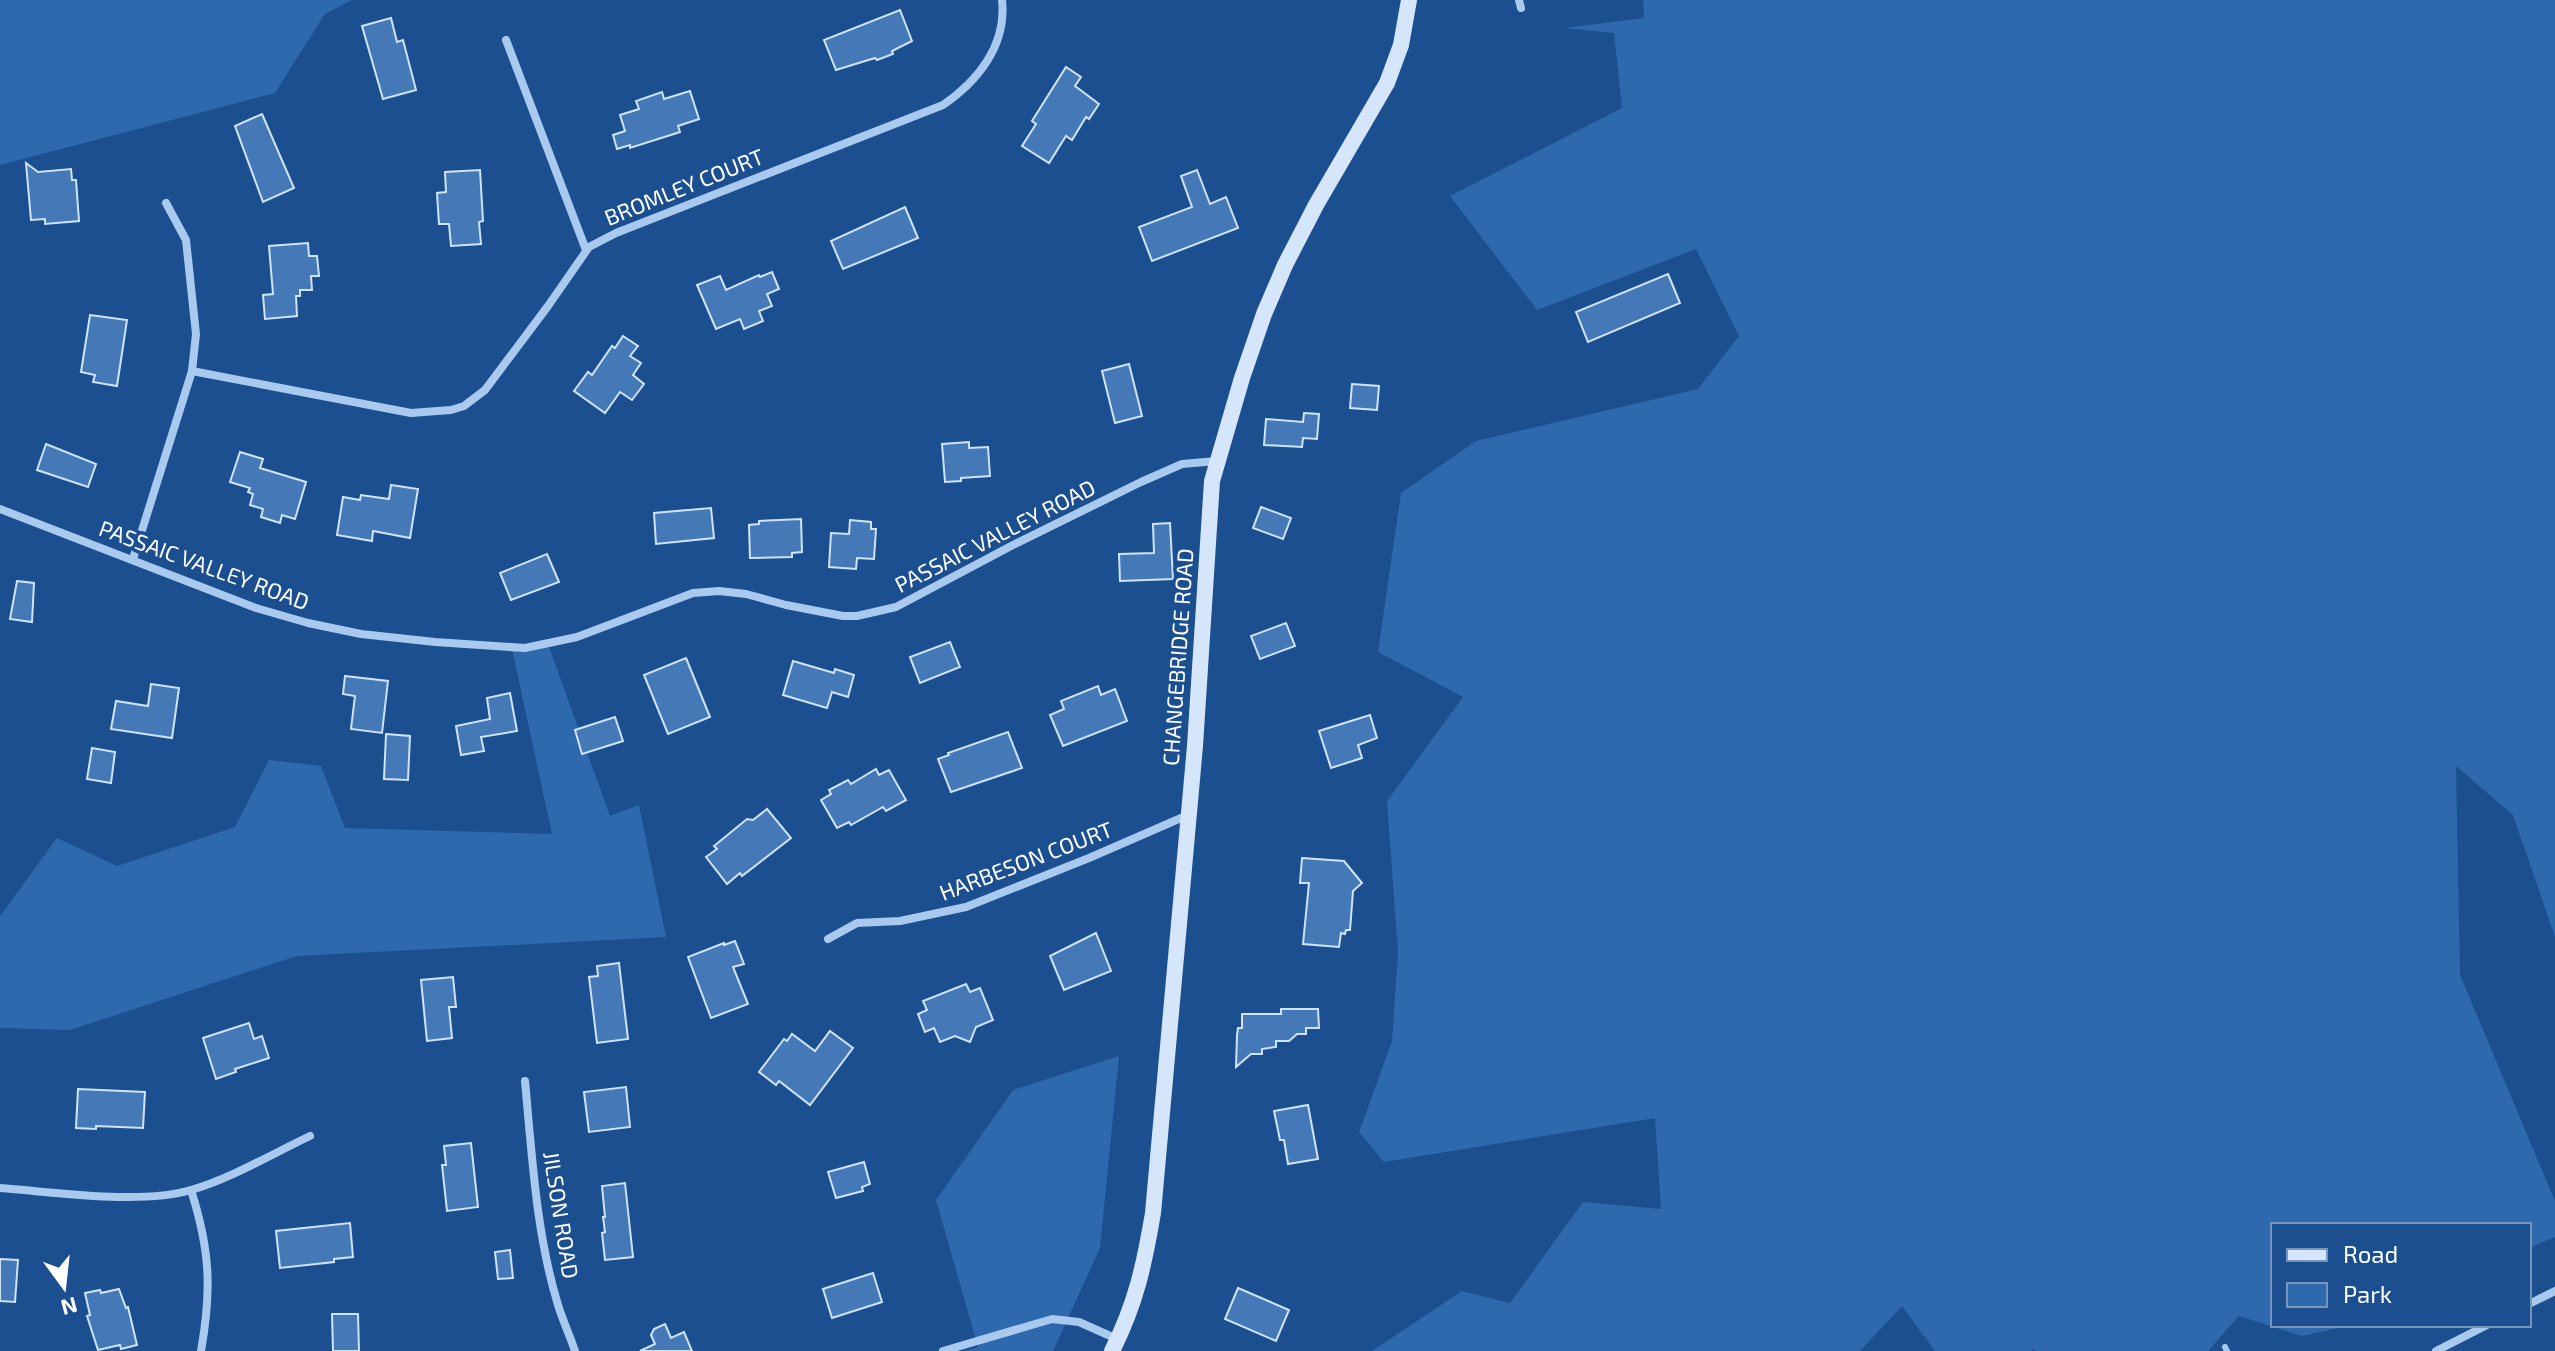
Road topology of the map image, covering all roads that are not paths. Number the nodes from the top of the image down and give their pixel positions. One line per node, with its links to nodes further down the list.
1 (1002, 0): 5 (street, BROMLEY COURT)
2 (1409, 0): 7 (main road, CHANGEBRIDGE ROAD)
3 (506, 40): 5 (street)
4 (166, 203): 6 (street)
5 (586, 250): 6 (street, BROMLEY COURT)
6 (192, 371): 9 (street)
7 (1218, 461): 9 (street, PASSAIC VALLEY ROAD); 10 (main road, CHANGEBRIDGE ROAD)
8 (0, 509): 9 (street, PASSAIC VALLEY ROAD)
9 (133, 559)
10 (1189, 815): 11 (street, HARBESON COURT); 19 (main road, CHANGEBRIDGE ROAD)
11 (828, 939)
12 (525, 1081): 21 (street, JILSON ROAD)
13 (310, 1136): 15 (street)
14 (0, 1188): 15 (street)
15 (191, 1190): 20 (street)
16 (2555, 1291): 17 (street)
17 (2531, 1303)
18 (2483, 1327): 23 (street)
19 (1114, 1345): 22 (street)
20 (201, 1351)
21 (575, 1351)
22 (943, 1351)
23 (2436, 1351)

